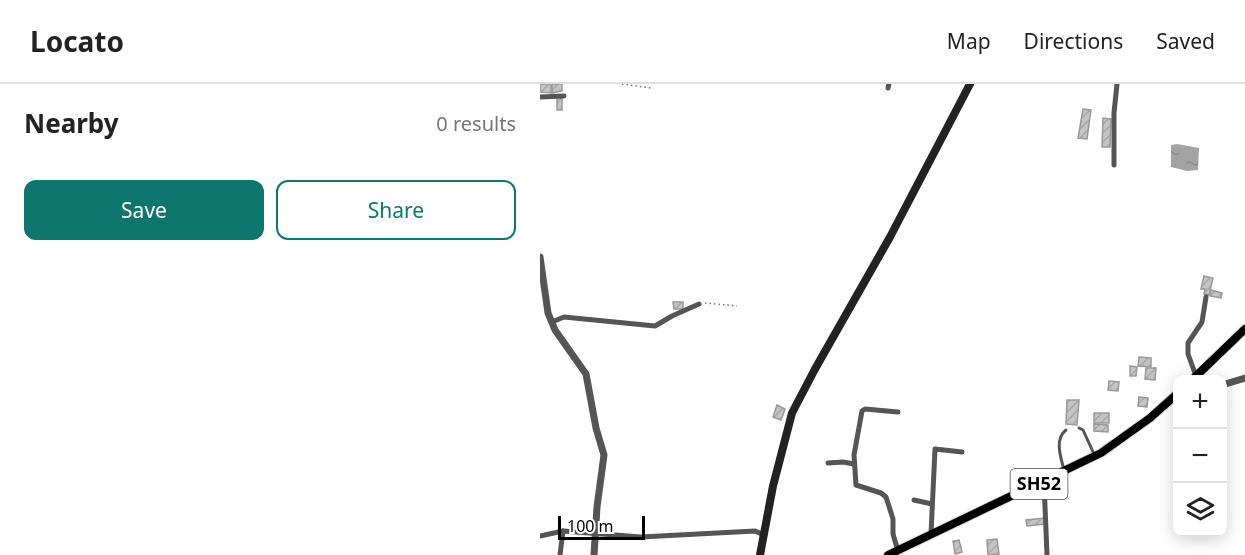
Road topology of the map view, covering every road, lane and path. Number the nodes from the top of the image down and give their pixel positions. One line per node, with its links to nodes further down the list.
1 (622, 84): 4 (path)
2 (970, 84): 32 (main road)
3 (1117, 84): 7 (street)
4 (651, 88)
5 (564, 96): 6 (street)
6 (540, 97)
7 (1114, 165)
8 (540, 257): 12 (street)
9 (1206, 297): 14 (street)
10 (699, 304): 11 (path); 12 (street)
11 (737, 306)
12 (552, 321): 31 (street)
13 (1245, 329): 15 (main road)
14 (1193, 375)
15 (1197, 375)
16 (1245, 378): 17 (street)
17 (1227, 383)
18 (1173, 398): 23 (main road, SH52)
19 (898, 412): 25 (street)
20 (1078, 428): 23 (lane)
21 (1066, 430): 26 (lane)
22 (962, 452): 29 (street)
23 (1095, 456): 26 (main road, SH52)
24 (828, 464): 25 (street)
25 (854, 464): 35 (street)
26 (1064, 472): 27 (main road, SH52)
27 (1044, 482): 34 (main road, SH52); 40 (street)
28 (914, 500): 29 (street)
29 (932, 504): 34 (street)
30 (563, 531): 31 (street); 33 (street); 36 (street)
31 (596, 533): 32 (street); 37 (street)
32 (764, 535): 38 (main road)
33 (540, 536)
34 (931, 536): 35 (main road, SH52)
35 (898, 551): 39 (main road, SH52)
36 (560, 555)
37 (594, 555)
38 (760, 555)
39 (888, 555)
40 (1047, 555)

